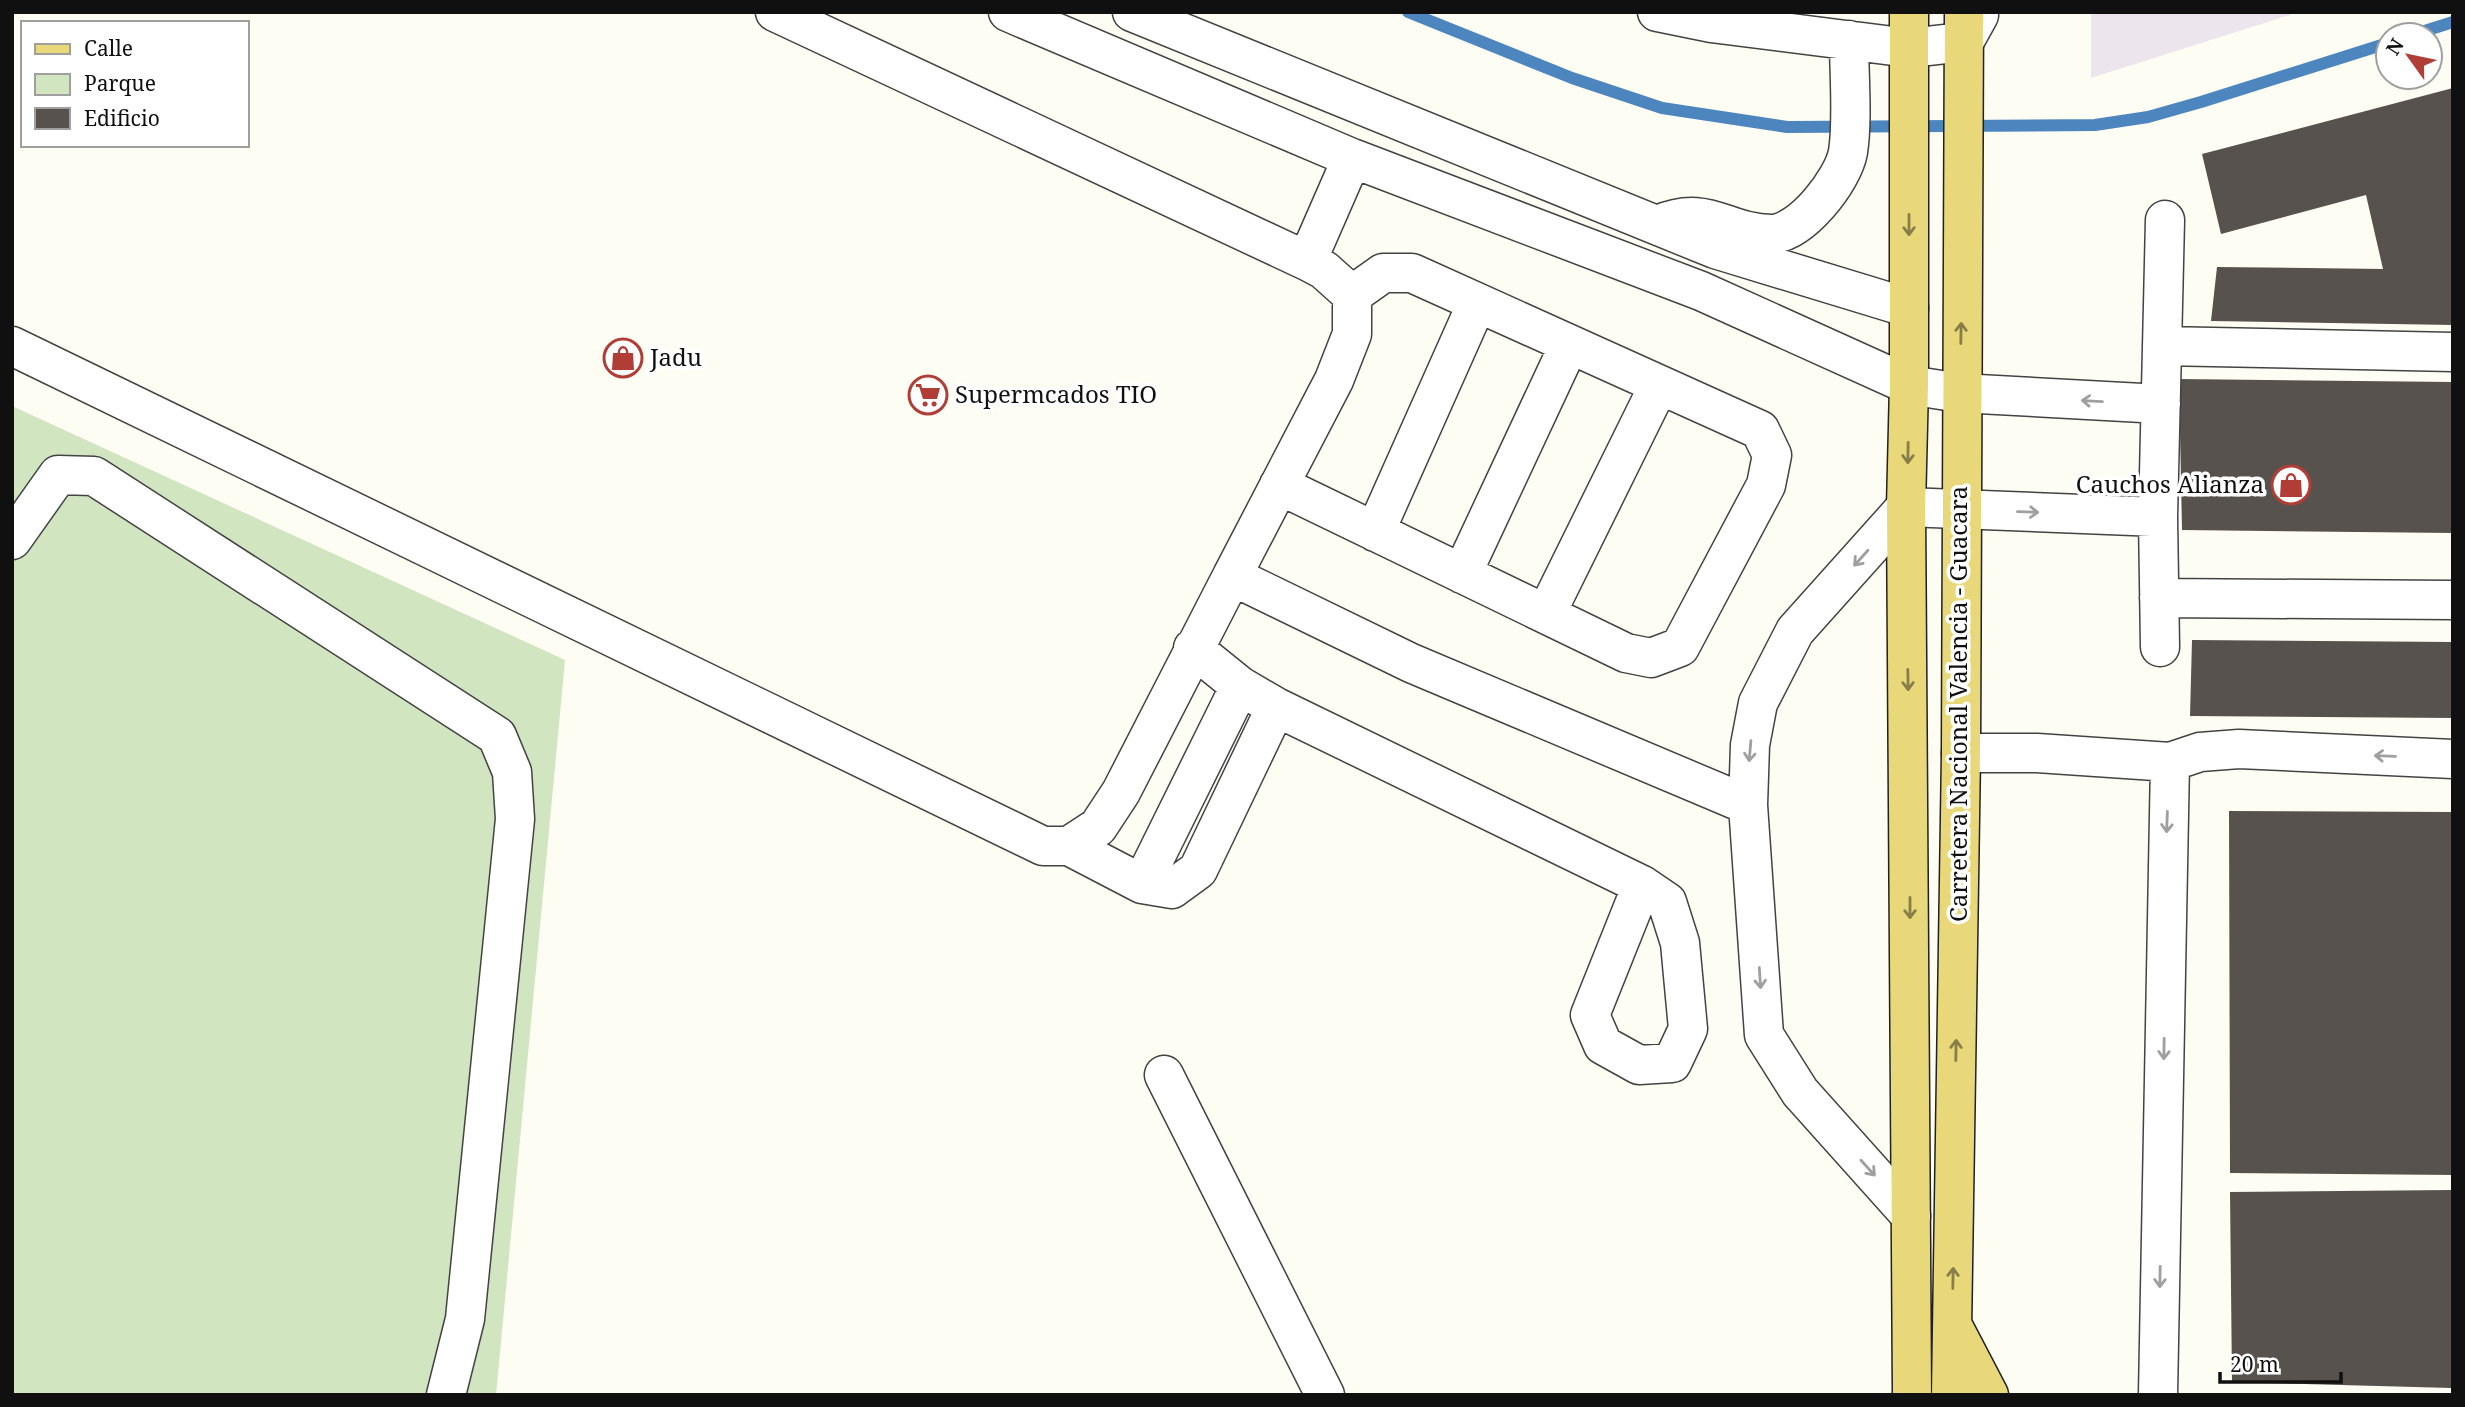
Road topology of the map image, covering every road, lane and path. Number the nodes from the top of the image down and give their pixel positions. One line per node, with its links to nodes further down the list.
1 (775, 12): 11 (street)
2 (1008, 12): 8 (street)
3 (1132, 12): 10 (street)
4 (1657, 12): 7 (street)
5 (1970, 22): 6 (street); 21 (main road, Carretera Nacional Valencia - Guacara, one-way to 5)
6 (1909, 30): 7 (street); 14 (main road, Carretera Nacional Valencia - Guacara, one-way to 14)
7 (1849, 40): 10 (street)
8 (1352, 158): 11 (street); 20 (street)
9 (2165, 220): 17 (street)
10 (1657, 225): 14 (street)
11 (1307, 261): 12 (street)
12 (1352, 295): 13 (street); 23 (street)
13 (1477, 303): 15 (street); 27 (street)
14 (1909, 308): 20 (main road, Carretera Nacional Valencia - Guacara)
15 (1569, 345): 19 (street); 29 (street)
16 (12, 346): 42 (street)
17 (2162, 346): 18 (street); 22 (street)
18 (2453, 352)
19 (1659, 385): 33 (street); 33 (street)
20 (1909, 385): 21 (street); 24 (main road, Carretera Nacional Valencia - Guacara, one-way to 24)
21 (1960, 393): 22 (street, one-way to 21); 25 (main road, Carretera Nacional Valencia - Guacara)
22 (2161, 404): 26 (street)
23 (1279, 485): 27 (street); 30 (street)
24 (1906, 507): 25 (street); 41 (street, one-way to 41); 46 (main road, Carretera Nacional Valencia - Guacara, one-way to 46)
25 (1960, 509): 26 (street, one-way to 26); 38 (main road, Carretera Nacional Valencia - Guacara)
26 (2158, 517): 31 (street)
27 (1375, 532): 29 (street)
28 (12, 540): 48 (street)
29 (1462, 574): 33 (street)
30 (1232, 576): 35 (street); 41 (street)
31 (2159, 598): 32 (street); 34 (street)
32 (2453, 600)
33 (1546, 614)
34 (2160, 647)
35 (1193, 648): 36 (street); 42 (street)
36 (1240, 686): 37 (street); 43 (street)
37 (1276, 707): 43 (street); 44 (street)
38 (1961, 753): 40 (street); 47 (main road, Carretera Nacional Valencia - Guacara, one-way to 38)
39 (2453, 758): 40 (street, one-way to 40)
40 (2170, 762): 53 (street, one-way to 53)
41 (1748, 805): 46 (street, one-way to 46)
42 (1069, 846): 43 (street)
43 (1142, 884)
44 (1642, 885)
45 (1164, 1075): 49 (street)
46 (1911, 1216): 50 (main road, Carretera Nacional Valencia - Guacara)
47 (1952, 1325): 51 (main road, Carretera Nacional Valencia - Guacara); 52 (main road)
48 (446, 1395)
49 (1325, 1395)
50 (1912, 1395)
51 (1951, 1395)
52 (1989, 1395)
53 (2158, 1395)

